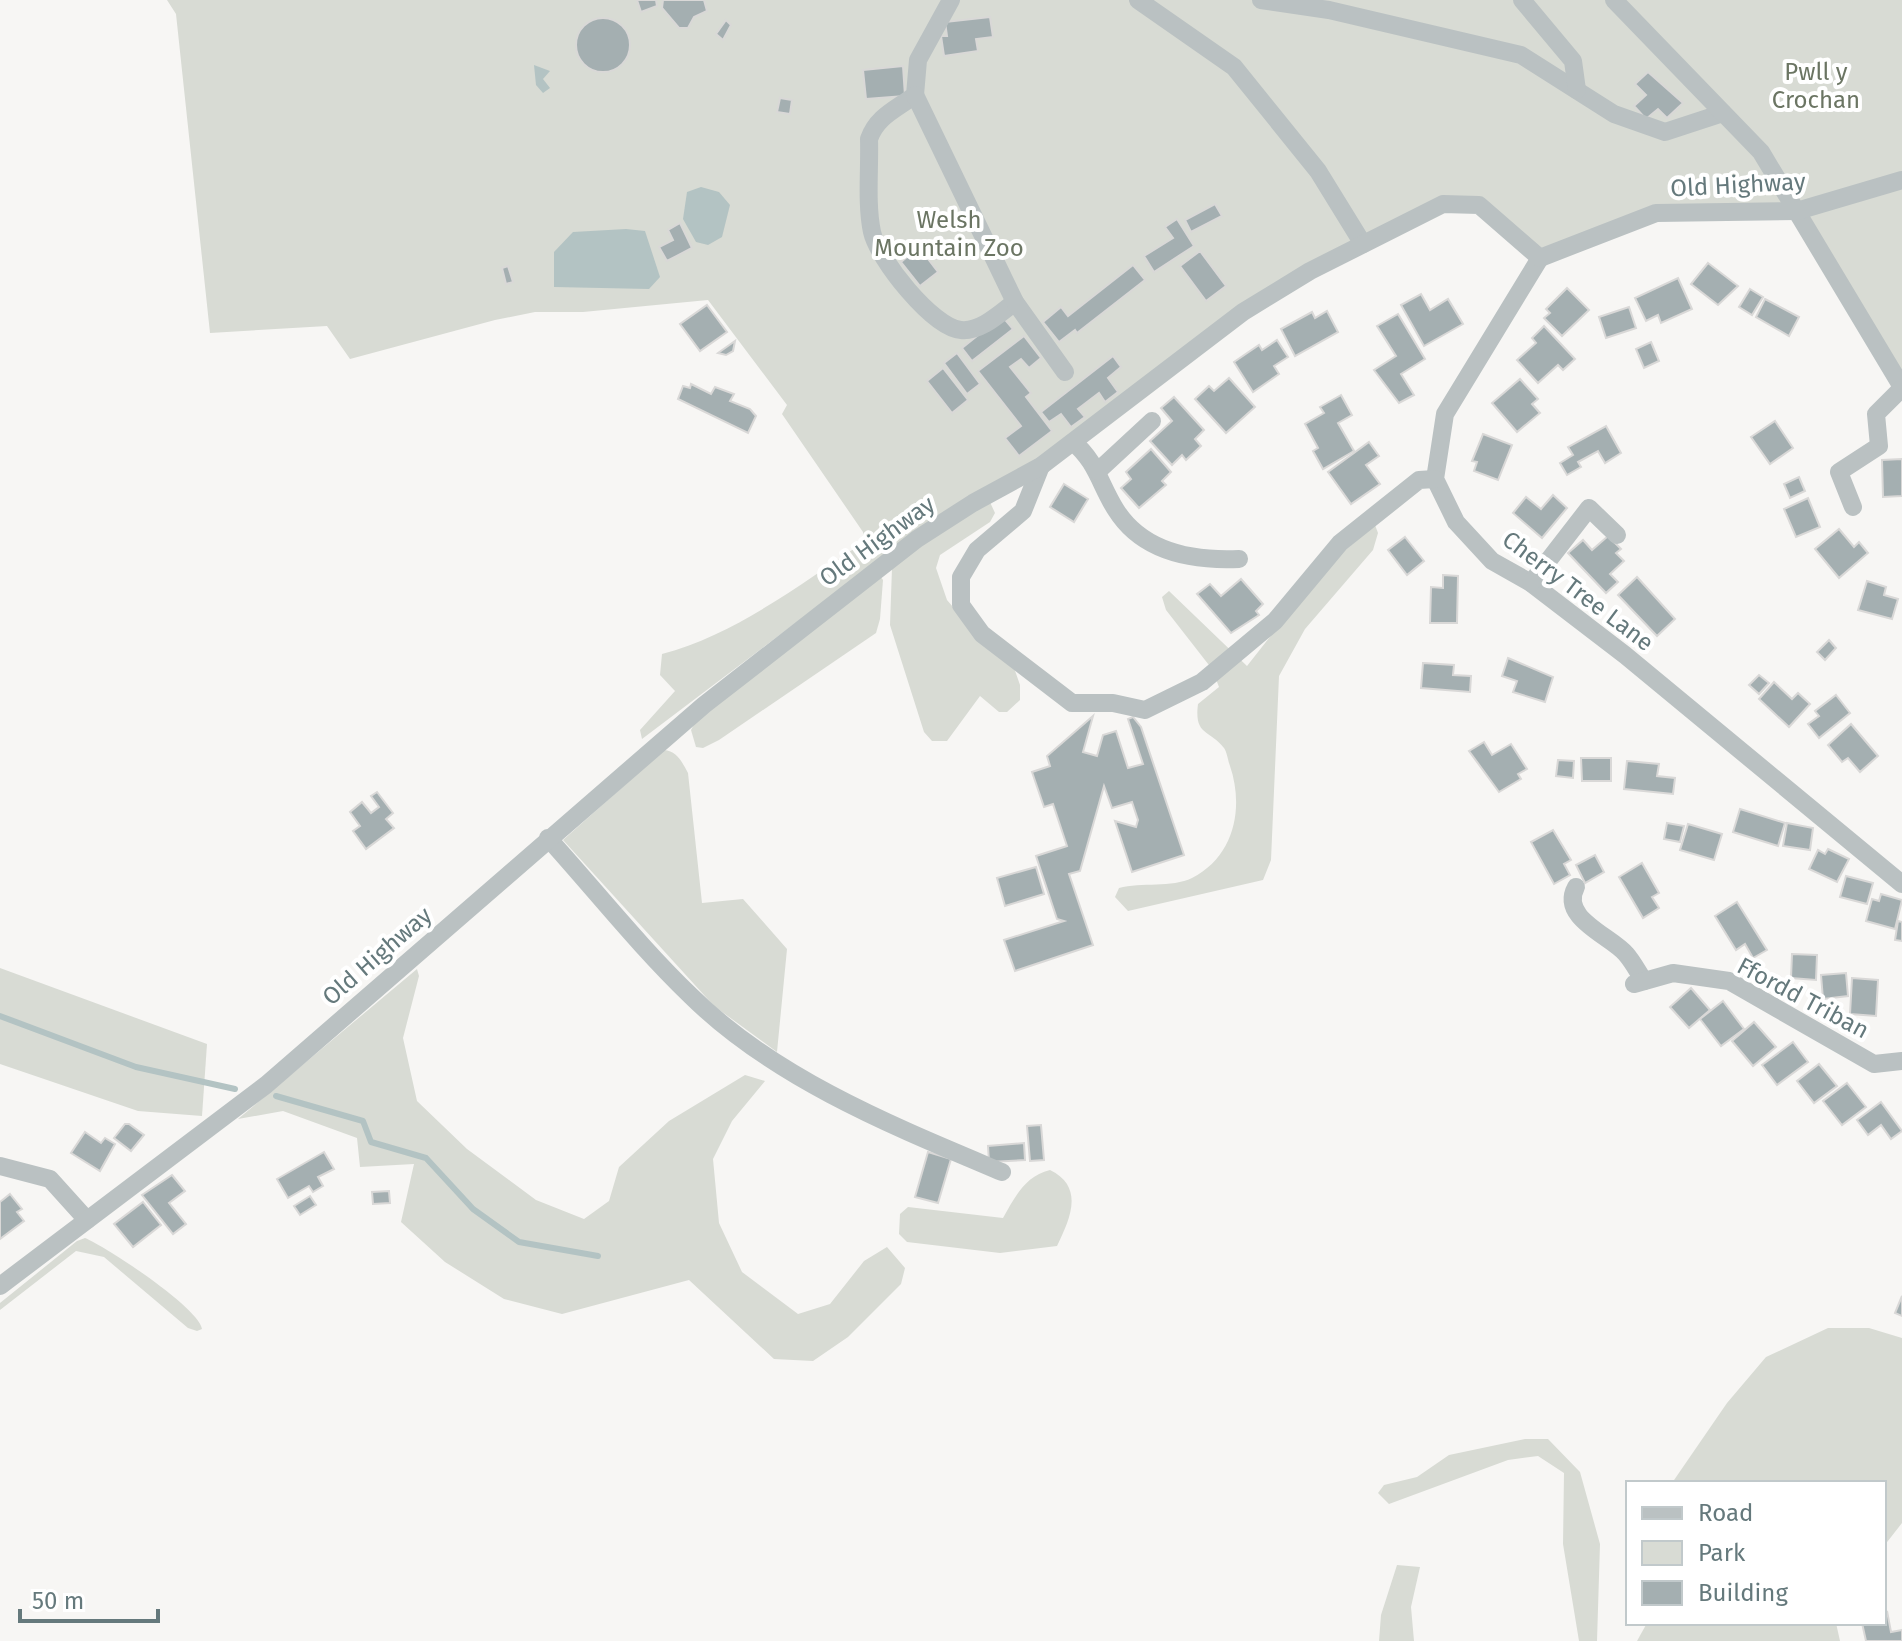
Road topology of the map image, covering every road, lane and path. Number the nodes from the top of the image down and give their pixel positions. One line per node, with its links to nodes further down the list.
1 (951, 0): 7 (street)
2 (1138, 0): 11 (street)
3 (1261, 0): 6 (street)
4 (1522, 0): 6 (street)
5 (1614, 0): 8 (street)
6 (1577, 90): 8 (street)
7 (915, 95): 13 (street); 13 (street)
8 (1723, 113): 10 (street)
9 (1902, 180): 10 (street, Old Highway)
10 (1797, 211): 12 (street, Old Highway); 15 (street)
11 (1363, 244): 12 (street, Old Highway); 17 (street, Old Highway)
12 (1540, 258): 20 (street)
13 (1015, 302): 14 (street)
14 (1065, 372)
15 (1902, 388): 21 (street)
16 (1152, 421): 19 (street)
17 (1073, 442): 18 (street, Old Highway); 19 (street)
18 (1041, 466): 20 (street); 25 (street, Old Highway)
19 (1098, 471): 23 (street)
20 (1435, 479): 24 (street, Cherry Tree Lane)
21 (1853, 507)
22 (1617, 535): 24 (street)
23 (1239, 559)
24 (1531, 583): 26 (street, Cherry Tree Lane)
25 (548, 838): 30 (street); 31 (street, Old Highway)
26 (1902, 884)
27 (1576, 887): 28 (street, Ffordd Triban)
28 (1902, 1061)
29 (0, 1166): 31 (street)
30 (1002, 1172)
31 (87, 1220): 32 (street, Old Highway)
32 (0, 1286)

